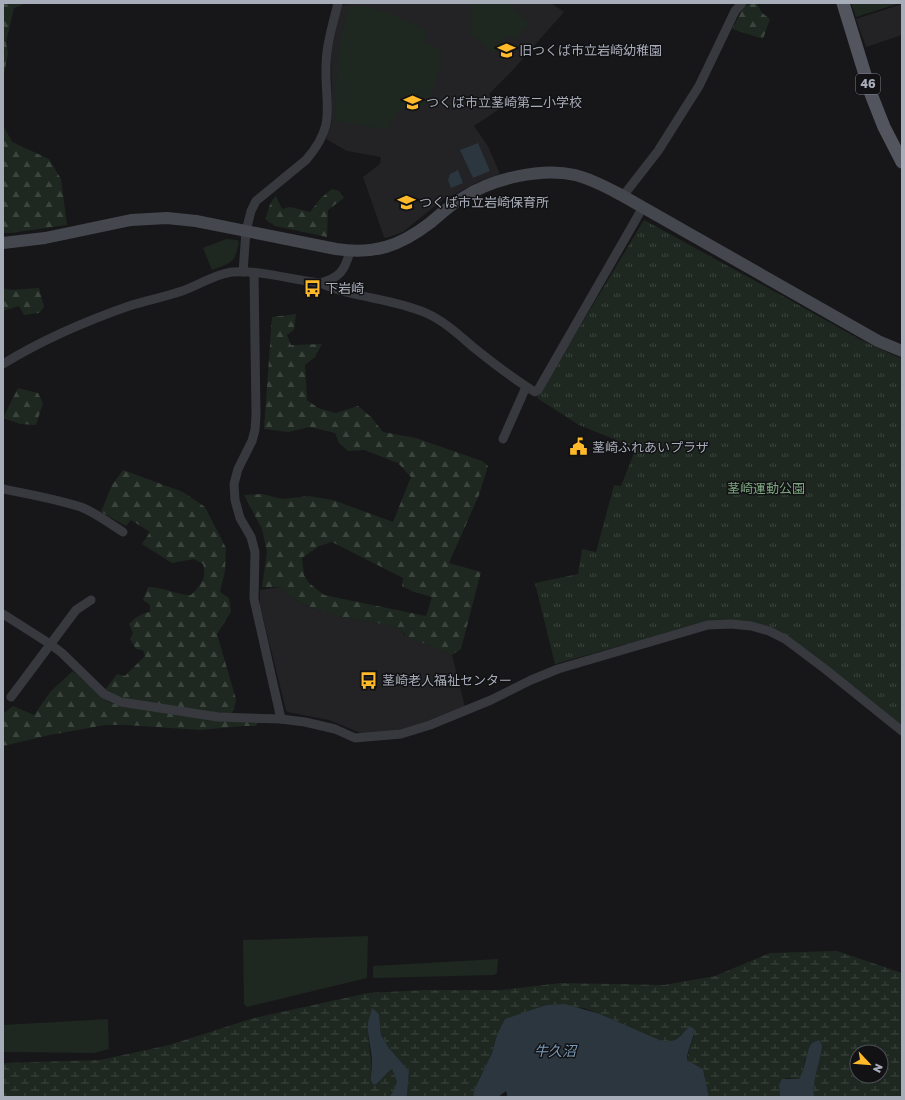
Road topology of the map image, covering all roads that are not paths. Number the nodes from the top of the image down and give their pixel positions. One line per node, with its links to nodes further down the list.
1 (338, 3): 7 (street)
2 (742, 3): 5 (street)
3 (843, 3): 4 (main road, 46)
4 (902, 162)
5 (623, 196): 6 (street); 9 (street)
6 (643, 207): 13 (street); 15 (street)
7 (246, 231): 8 (street); 9 (street); 10 (street)
8 (3, 243)
9 (350, 251): 12 (street)
10 (243, 272): 11 (street); 14 (street)
11 (254, 273): 12 (street); 23 (street)
12 (320, 283): 15 (street)
13 (902, 351)
14 (3, 364)
15 (526, 387): 16 (street)
16 (503, 439)
17 (3, 489): 18 (street)
18 (123, 532)
19 (91, 600): 21 (street)
20 (3, 614): 21 (street)
21 (50, 644): 22 (street); 23 (street)
22 (11, 697)
23 (281, 719): 24 (street)
24 (902, 731)

